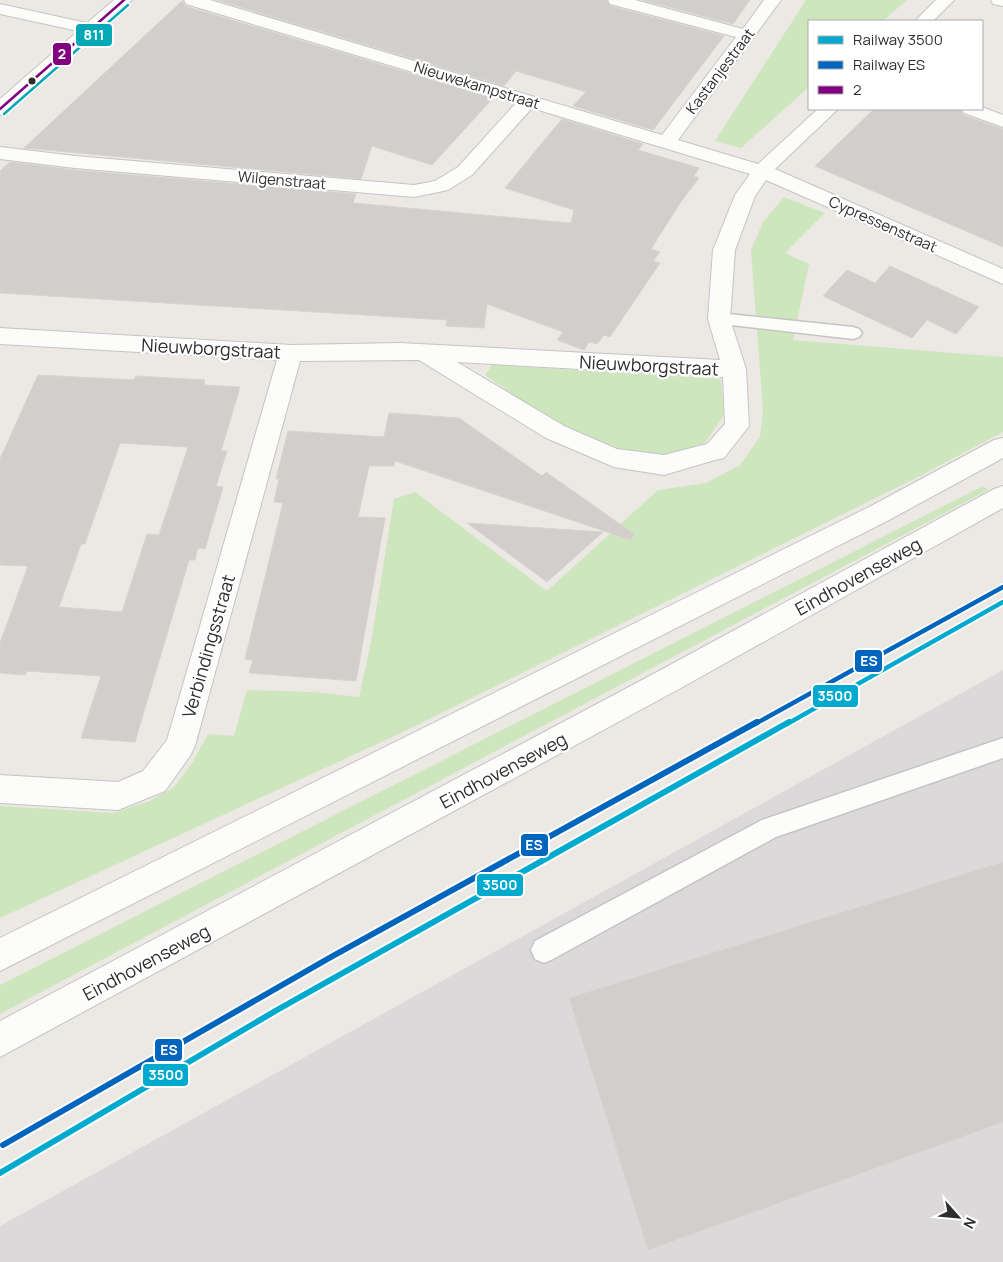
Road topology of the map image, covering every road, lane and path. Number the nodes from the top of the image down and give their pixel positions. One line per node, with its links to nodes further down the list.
1 (124, 0): 10 (street)
2 (192, 0): 12 (street, Nieuwekampstraat)
3 (616, 0): 11 (street)
4 (773, 0): 11 (street, Kastanjestraat)
5 (946, 0): 9 (street)
6 (999, 0): 7 (street)
7 (1003, 1)
8 (0, 9): 10 (street)
9 (925, 20)
10 (90, 29): 13 (street)
11 (747, 35): 17 (street, Kastanjestraat)
12 (528, 101): 17 (street, Nieuwekampstraat); 18 (street, Wilgenstraat)
13 (0, 109)
14 (828, 110): 19 (street)
15 (973, 110): 16 (street)
16 (1003, 121)
17 (667, 142): 19 (street, Nieuwekampstraat)
18 (0, 153)
19 (762, 171): 20 (street, Cypressenstraat); 21 (street)
20 (1003, 277)
21 (719, 319): 22 (lane); 26 (street)
22 (853, 333)
23 (2, 340): 25 (street, Nieuwborgstraat)
24 (423, 352): 25 (street, Nieuwborgstraat); 26 (street, Nieuwborgstraat); 26 (street, Nieuwborgstraat)
25 (291, 353): 30 (street, Verbindingsstraat)
26 (734, 369)
27 (1003, 448): 32 (street)
28 (1003, 496): 33 (street, Eindhovenseweg)
29 (1003, 748): 31 (lane)
30 (0, 789)
31 (544, 950)
32 (0, 955)
33 (0, 1040)

